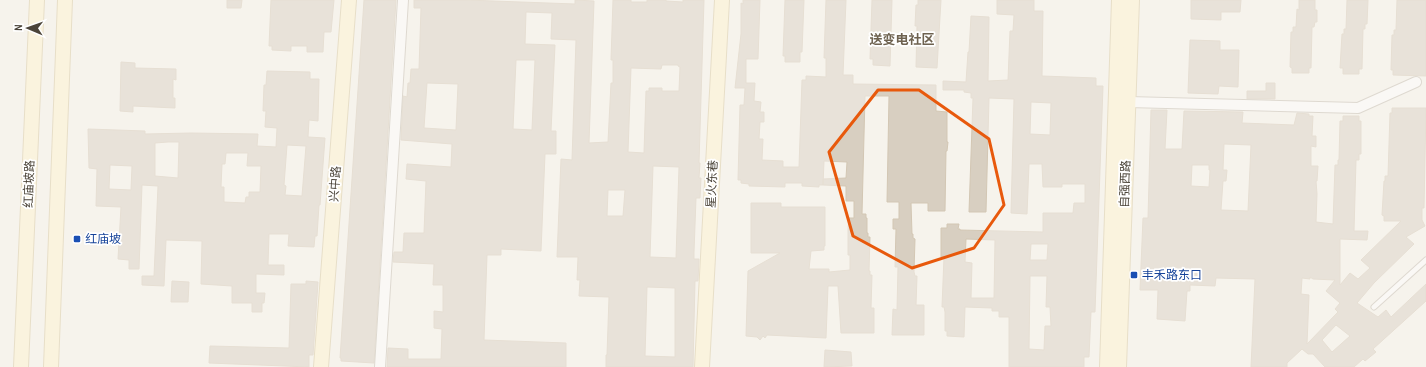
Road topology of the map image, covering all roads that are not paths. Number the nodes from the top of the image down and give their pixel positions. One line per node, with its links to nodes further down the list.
1 (37, 0): 12 (main road, 红庙坡路)
2 (65, 0): 13 (main road)
3 (350, 0): 14 (main road, 兴中路)
4 (403, 0): 15 (street)
5 (722, 0): 16 (main road, 星火东巷)
6 (1119, 0): 17 (main road, 自强西路)
7 (1132, 0): 9 (main road, 自强西路)
8 (1416, 82): 9 (street)
9 (1128, 102): 18 (main road, 自强西路)
10 (1426, 260): 11 (lane)
11 (1374, 307)
12 (21, 367)
13 (51, 367)
14 (321, 367)
15 (380, 367)
16 (702, 367)
17 (1107, 367)
18 (1119, 367)

